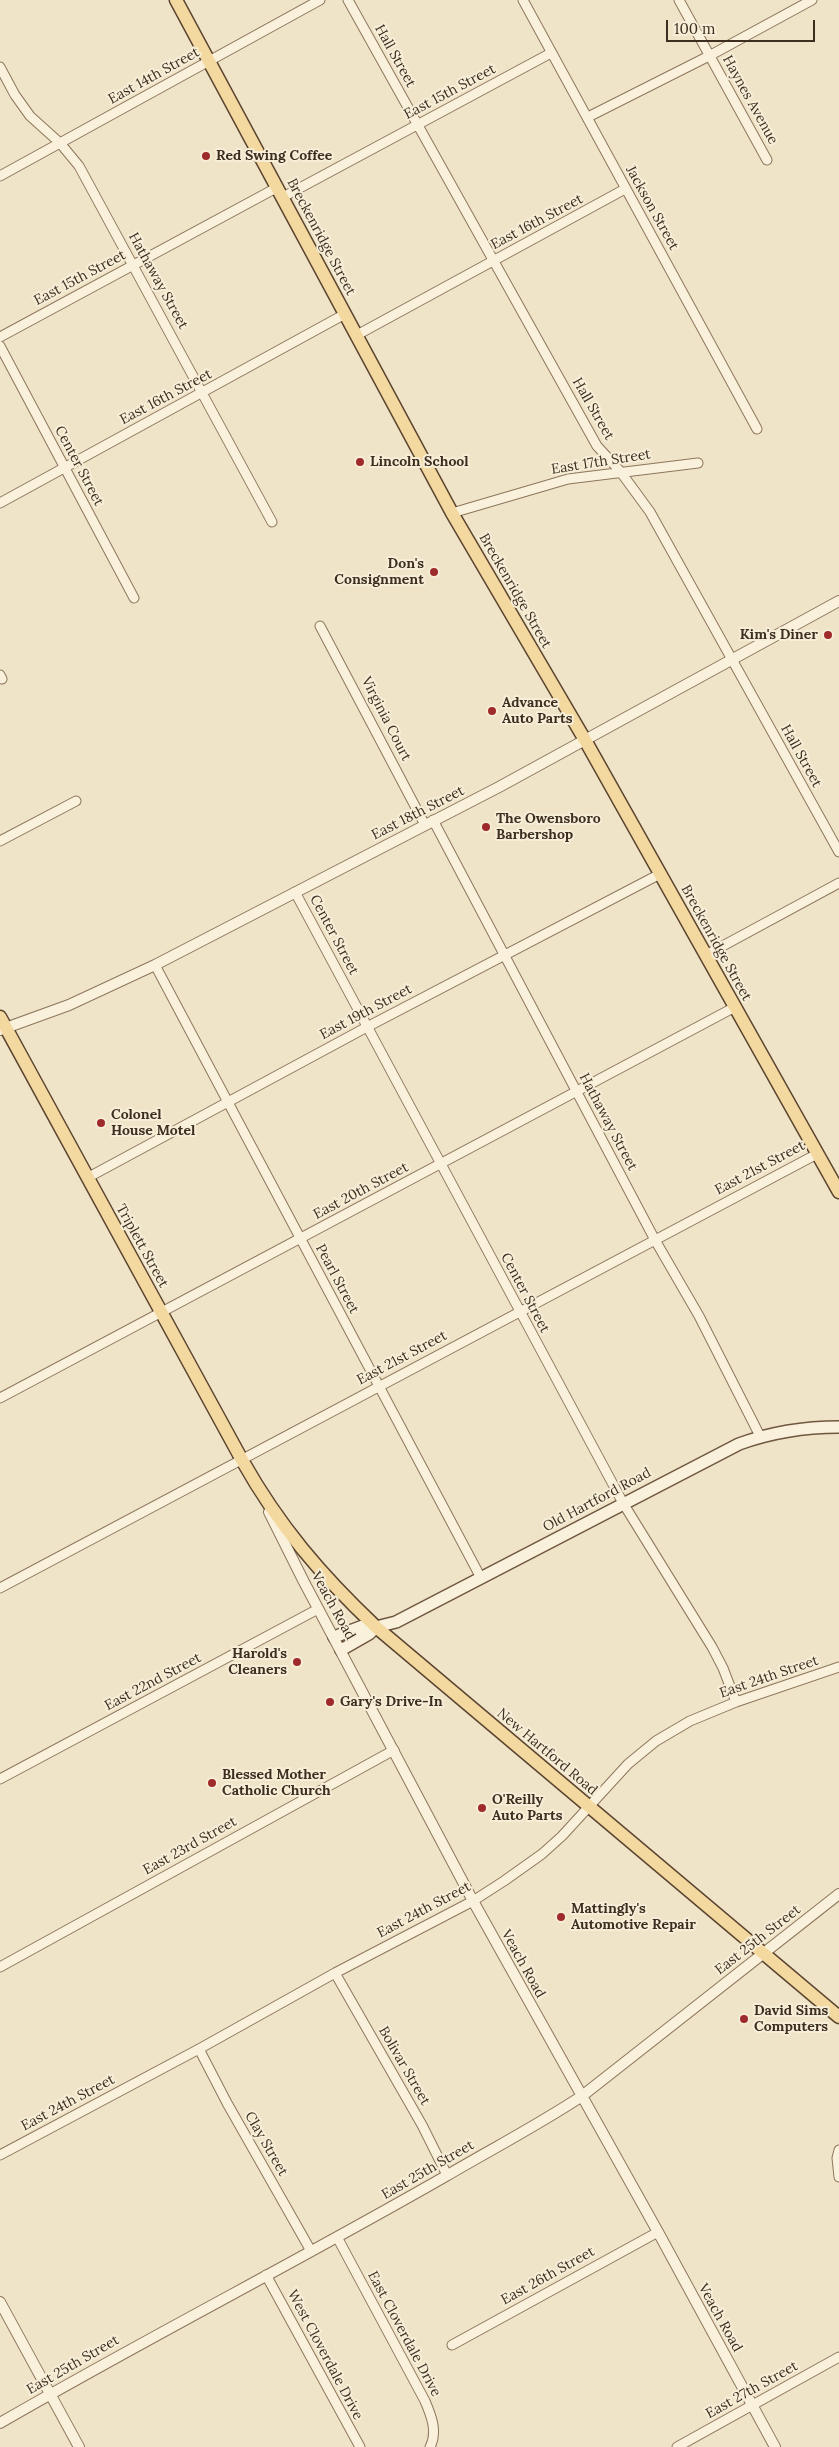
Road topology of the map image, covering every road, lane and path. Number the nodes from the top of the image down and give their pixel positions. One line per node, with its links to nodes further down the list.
1 (176, 0): 9 (main road, Breckenridge Street)
2 (320, 0): 9 (street, East 14th Street)
3 (348, 0): 12 (street, Hall Street)
4 (523, 0): 7 (street, Jackson Street)
5 (679, 0): 8 (street, Haynes Avenue)
6 (812, 0): 8 (street)
7 (551, 53): 11 (street, Jackson Street); 12 (street, East 15th Street)
8 (710, 56): 11 (street); 14 (street, Haynes Avenue)
9 (209, 62): 13 (street, East 14th Street); 17 (main road, Breckenridge Street)
10 (0, 67): 13 (street, Hathaway Street)
11 (588, 117): 16 (street, Jackson Street)
12 (418, 125): 17 (street, East 15th Street); 18 (street, Hall Street)
13 (60, 143): 15 (street, East 14th Street); 19 (street, Hathaway Street)
14 (767, 160)
15 (0, 176)
16 (626, 189): 18 (street, East 16th Street); 25 (street, Jackson Street)
17 (281, 192): 19 (street, East 15th Street); 20 (main road, Breckenridge Street)
18 (494, 261): 21 (street, East 16th Street); 28 (street, Hall Street)
19 (133, 264): 22 (street, East 15th Street); 24 (street, Hathaway Street)
20 (345, 314): 21 (main road, Breckenridge Street); 24 (street, East 16th Street)
21 (357, 336): 30 (main road, Breckenridge Street)
22 (0, 337)
23 (0, 346): 27 (street, Center Street)
24 (203, 393): 27 (street, East 16th Street); 31 (street, Hathaway Street)
25 (757, 429)
26 (698, 463): 28 (street, East 17th Street)
27 (64, 467): 29 (street, East 16th Street); 32 (street, Center Street)
28 (620, 471): 30 (street, East 17th Street); 35 (street, Hall Street)
29 (0, 503)
30 (452, 513): 36 (main road, Breckenridge Street)
31 (272, 522)
32 (134, 598)
33 (839, 601): 35 (street, East 18th Street)
34 (320, 626): 38 (street, Virginia Court)
35 (733, 661): 36 (street, East 18th Street); 40 (street, Hall Street)
36 (585, 740): 38 (street, East 18th Street); 41 (main road, Breckenridge Street)
37 (76, 801): 39 (street)
38 (429, 822): 43 (street, East 18th Street); 44 (street, Hathaway Street)
39 (0, 841)
40 (839, 852)
41 (660, 874): 44 (street, East 19th Street); 45 (main road, Breckenridge Street)
42 (839, 883): 45 (street)
43 (295, 892): 46 (street, East 18th Street); 49 (street, Center Street)
44 (503, 955): 49 (street, East 19th Street); 50 (street, Hathaway Street)
45 (706, 956): 47 (main road, Breckenridge Street)
46 (155, 965): 48 (street, East 18th Street); 51 (street, Pearl Street)
47 (735, 1007): 50 (street, East 20th Street); 52 (main road, Breckenridge Street)
48 (2, 1025): 54 (main road, Triplett Street)
49 (367, 1027): 51 (street, East 19th Street); 53 (street, Center Street)
50 (577, 1092): 53 (street, East 20th Street); 57 (street, Hathaway Street)
51 (227, 1102): 54 (street, East 19th Street); 56 (street, Pearl Street)
52 (817, 1154): 55 (main road, Breckenridge Street); 57 (street, East 21st Street)
53 (441, 1164): 56 (street, East 20th Street); 58 (street, Center Street)
54 (87, 1178): 59 (main road, Triplett Street)
55 (839, 1192)
56 (300, 1239): 59 (street, East 20th Street); 60 (street, Pearl Street)
57 (655, 1240): 58 (street, East 21st Street); 63 (street, Hathaway Street)
58 (519, 1312): 60 (street, East 21st Street); 66 (street, Center Street)
59 (161, 1313): 61 (street, East 20th Street); 64 (main road, Triplett Street)
60 (378, 1386): 64 (street, East 21st Street); 67 (street, Pearl Street)
61 (0, 1398)
62 (839, 1427): 63 (main road, Old Hartford Road)
63 (760, 1436): 66 (main road, Old Hartford Road)
64 (242, 1460): 65 (main road, Triplett Street); 68 (street, East 21st Street)
65 (258, 1488): 69 (street, Veach Road); 70 (main road, New Hartford Road)
66 (623, 1503): 67 (main road, Old Hartford Road); 74 (street, Center Street)
67 (481, 1578): 70 (main road, Old Hartford Road)
68 (0, 1588)
69 (318, 1608): 71 (street, Veach Road); 76 (street, East 22nd Street)
70 (376, 1627): 71 (main road); 72 (main road); 77 (main road, New Hartford Road)
71 (334, 1638): 72 (street, Veach Road)
72 (341, 1650): 75 (street, Veach Road)
73 (839, 1667): 74 (street, East 24th Street)
74 (736, 1702): 77 (street, East 24th Street)
75 (394, 1750): 79 (street, Veach Road); 81 (street, East 23rd Street)
76 (0, 1779)
77 (589, 1807): 79 (street, East 24th Street); 80 (main road, New Hartford Road)
78 (839, 1894): 80 (street, East 25th Street)
79 (473, 1900): 82 (street, East 24th Street); 85 (street, Veach Road)
80 (763, 1953): 83 (main road, New Hartford Road); 85 (street, East 25th Street)
81 (0, 1967)
82 (335, 1973): 84 (street, East 24th Street); 88 (street, Bolivar Street)
83 (839, 2017)
84 (199, 2049): 87 (street, East 24th Street); 92 (street, Clay Street)
85 (582, 2096): 88 (street, East 25th Street); 90 (street, Veach Road)
86 (839, 2150): 89 (street)
87 (0, 2155)
88 (447, 2175): 91 (street, East 25th Street)
89 (839, 2177)
90 (658, 2232): 95 (street, East 26th Street); 98 (street, Veach Road)
91 (337, 2237): 92 (street, East 25th Street); 102 (street, East Cloverdale Drive)
92 (310, 2251): 93 (street, East 25th Street)
93 (266, 2275): 97 (street, East 25th Street); 101 (street, West Cloverdale Drive)
94 (0, 2302): 97 (street)
95 (452, 2345)
96 (839, 2357): 98 (street, East 27th Street)
97 (50, 2394): 99 (street, East 25th Street); 100 (street)
98 (753, 2406): 103 (street, East 27th Street); 104 (street, Veach Road)
99 (0, 2423)
100 (79, 2447)
101 (360, 2447)
102 (430, 2447)
103 (677, 2447)
104 (775, 2447)

